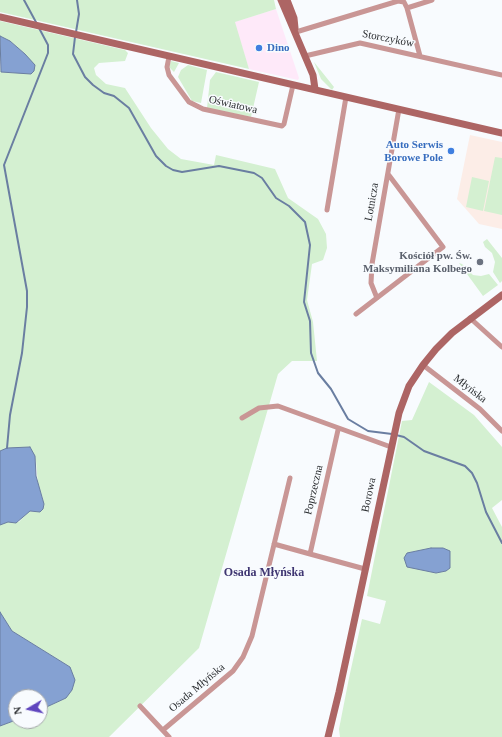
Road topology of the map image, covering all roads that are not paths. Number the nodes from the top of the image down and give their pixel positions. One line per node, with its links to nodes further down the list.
1 (280, 0): 6 (street)
2 (287, 0): 6 (street)
3 (432, 0): 4 (street)
4 (407, 8): 6 (street); 8 (street, Storczyków)
5 (0, 17): 9 (street)
6 (296, 32): 7 (street)
7 (305, 56): 8 (street, Storczyków); 12 (street)
8 (420, 56): 10 (street, Storczyków)
9 (169, 57): 11 (street); 11 (street, Oświatowa)
10 (502, 75)
11 (294, 85): 12 (street)
12 (315, 89): 13 (street)
13 (346, 97): 14 (street); 17 (street)
14 (399, 109): 15 (street); 16 (street, Lotnicza)
15 (502, 132)
16 (388, 174): 19 (street, Lotnicza); 19 (street)
17 (327, 210)
18 (502, 295): 21 (street, Borowa)
19 (377, 298): 20 (street)
20 (356, 314)
21 (470, 318): 22 (street); 23 (street, Borowa)
22 (502, 347)
23 (423, 365): 26 (street, Młyńska); 27 (street, Borowa)
24 (242, 418): 25 (street)
25 (338, 430): 27 (street); 30 (street, Poprzeczna)
26 (502, 431)
27 (392, 444): 31 (street, Borowa)
28 (290, 478): 29 (street, Osada Młyńska)
29 (274, 544): 30 (street); 33 (street, Osada Młyńska)
30 (310, 554): 31 (street)
31 (365, 568): 35 (street, Borowa)
32 (140, 706): 33 (street)
33 (163, 730): 34 (street)
34 (169, 737)
35 (328, 737)

